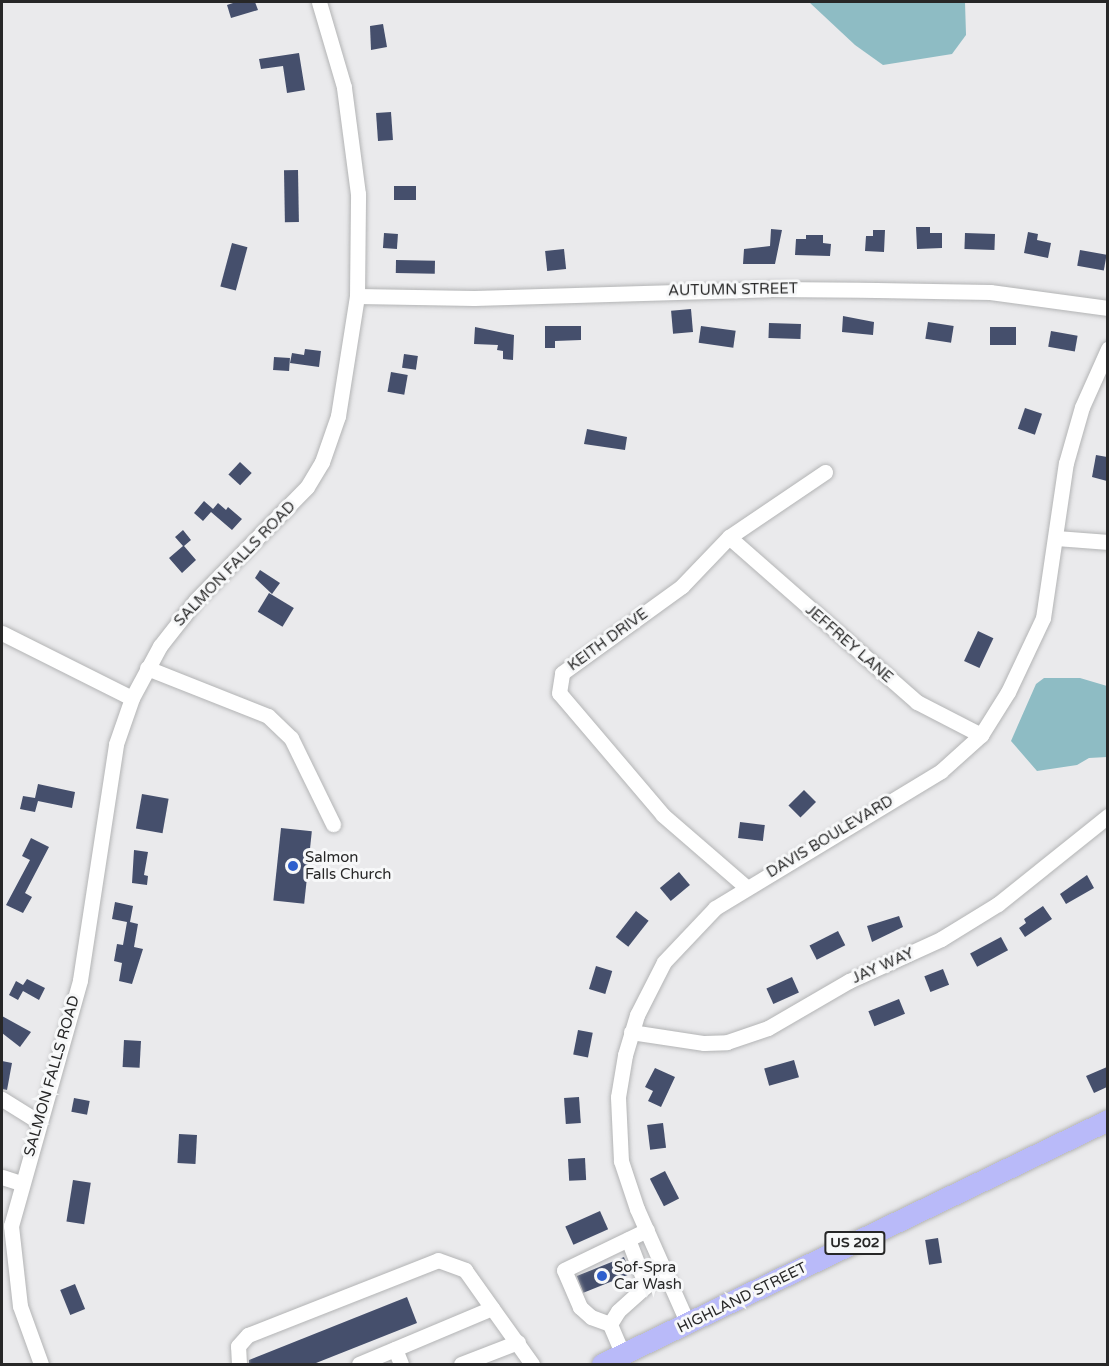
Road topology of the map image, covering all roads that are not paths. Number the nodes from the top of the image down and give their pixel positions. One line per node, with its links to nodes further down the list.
1 (320, 2): 2 (street, SALMON FALLS ROAD)
2 (357, 296): 3 (street, AUTUMN STREET); 10 (street, SALMON FALLS ROAD)
3 (1107, 308)
4 (1107, 349): 7 (street, DAVIS BOULEVARD)
5 (825, 472): 6 (street, KEITH DRIVE)
6 (729, 537): 12 (street, JEFFREY LANE); 15 (street, KEITH DRIVE)
7 (1057, 538): 8 (street); 12 (street, DAVIS BOULEVARD)
8 (1107, 542)
9 (2, 633): 11 (street)
10 (147, 668): 11 (street, SALMON FALLS ROAD); 14 (street)
11 (132, 698): 19 (street, SALMON FALLS ROAD)
12 (981, 735): 15 (street, DAVIS BOULEVARD)
13 (1107, 816): 16 (street, JAY WAY)
14 (333, 824)
15 (746, 887): 16 (street, DAVIS BOULEVARD)
16 (631, 1032): 22 (street, DAVIS BOULEVARD)
17 (2, 1099): 19 (street)
18 (1107, 1120): 26 (highway, HIGHLAND STREET / US 202)
19 (39, 1122): 21 (street, SALMON FALLS ROAD)
20 (2, 1177): 21 (street)
21 (21, 1183): 30 (street, SALMON FALLS ROAD)
22 (646, 1230): 23 (street); 26 (street, DAVIS BOULEVARD)
23 (627, 1239): 25 (street); 25 (street)
24 (492, 1308): 27 (street); 28 (street); 31 (street)
25 (610, 1324): 29 (street)
26 (688, 1324): 29 (highway, HIGHLAND STREET / US 202)
27 (518, 1342): 34 (street); 35 (street)
28 (395, 1349): 32 (street); 33 (street)
29 (623, 1355): 36 (highway, HIGHLAND STREET / US 202)
30 (41, 1365)
31 (239, 1365)
32 (359, 1365)
33 (401, 1365)
34 (461, 1365)
35 (532, 1365)
36 (602, 1365)

